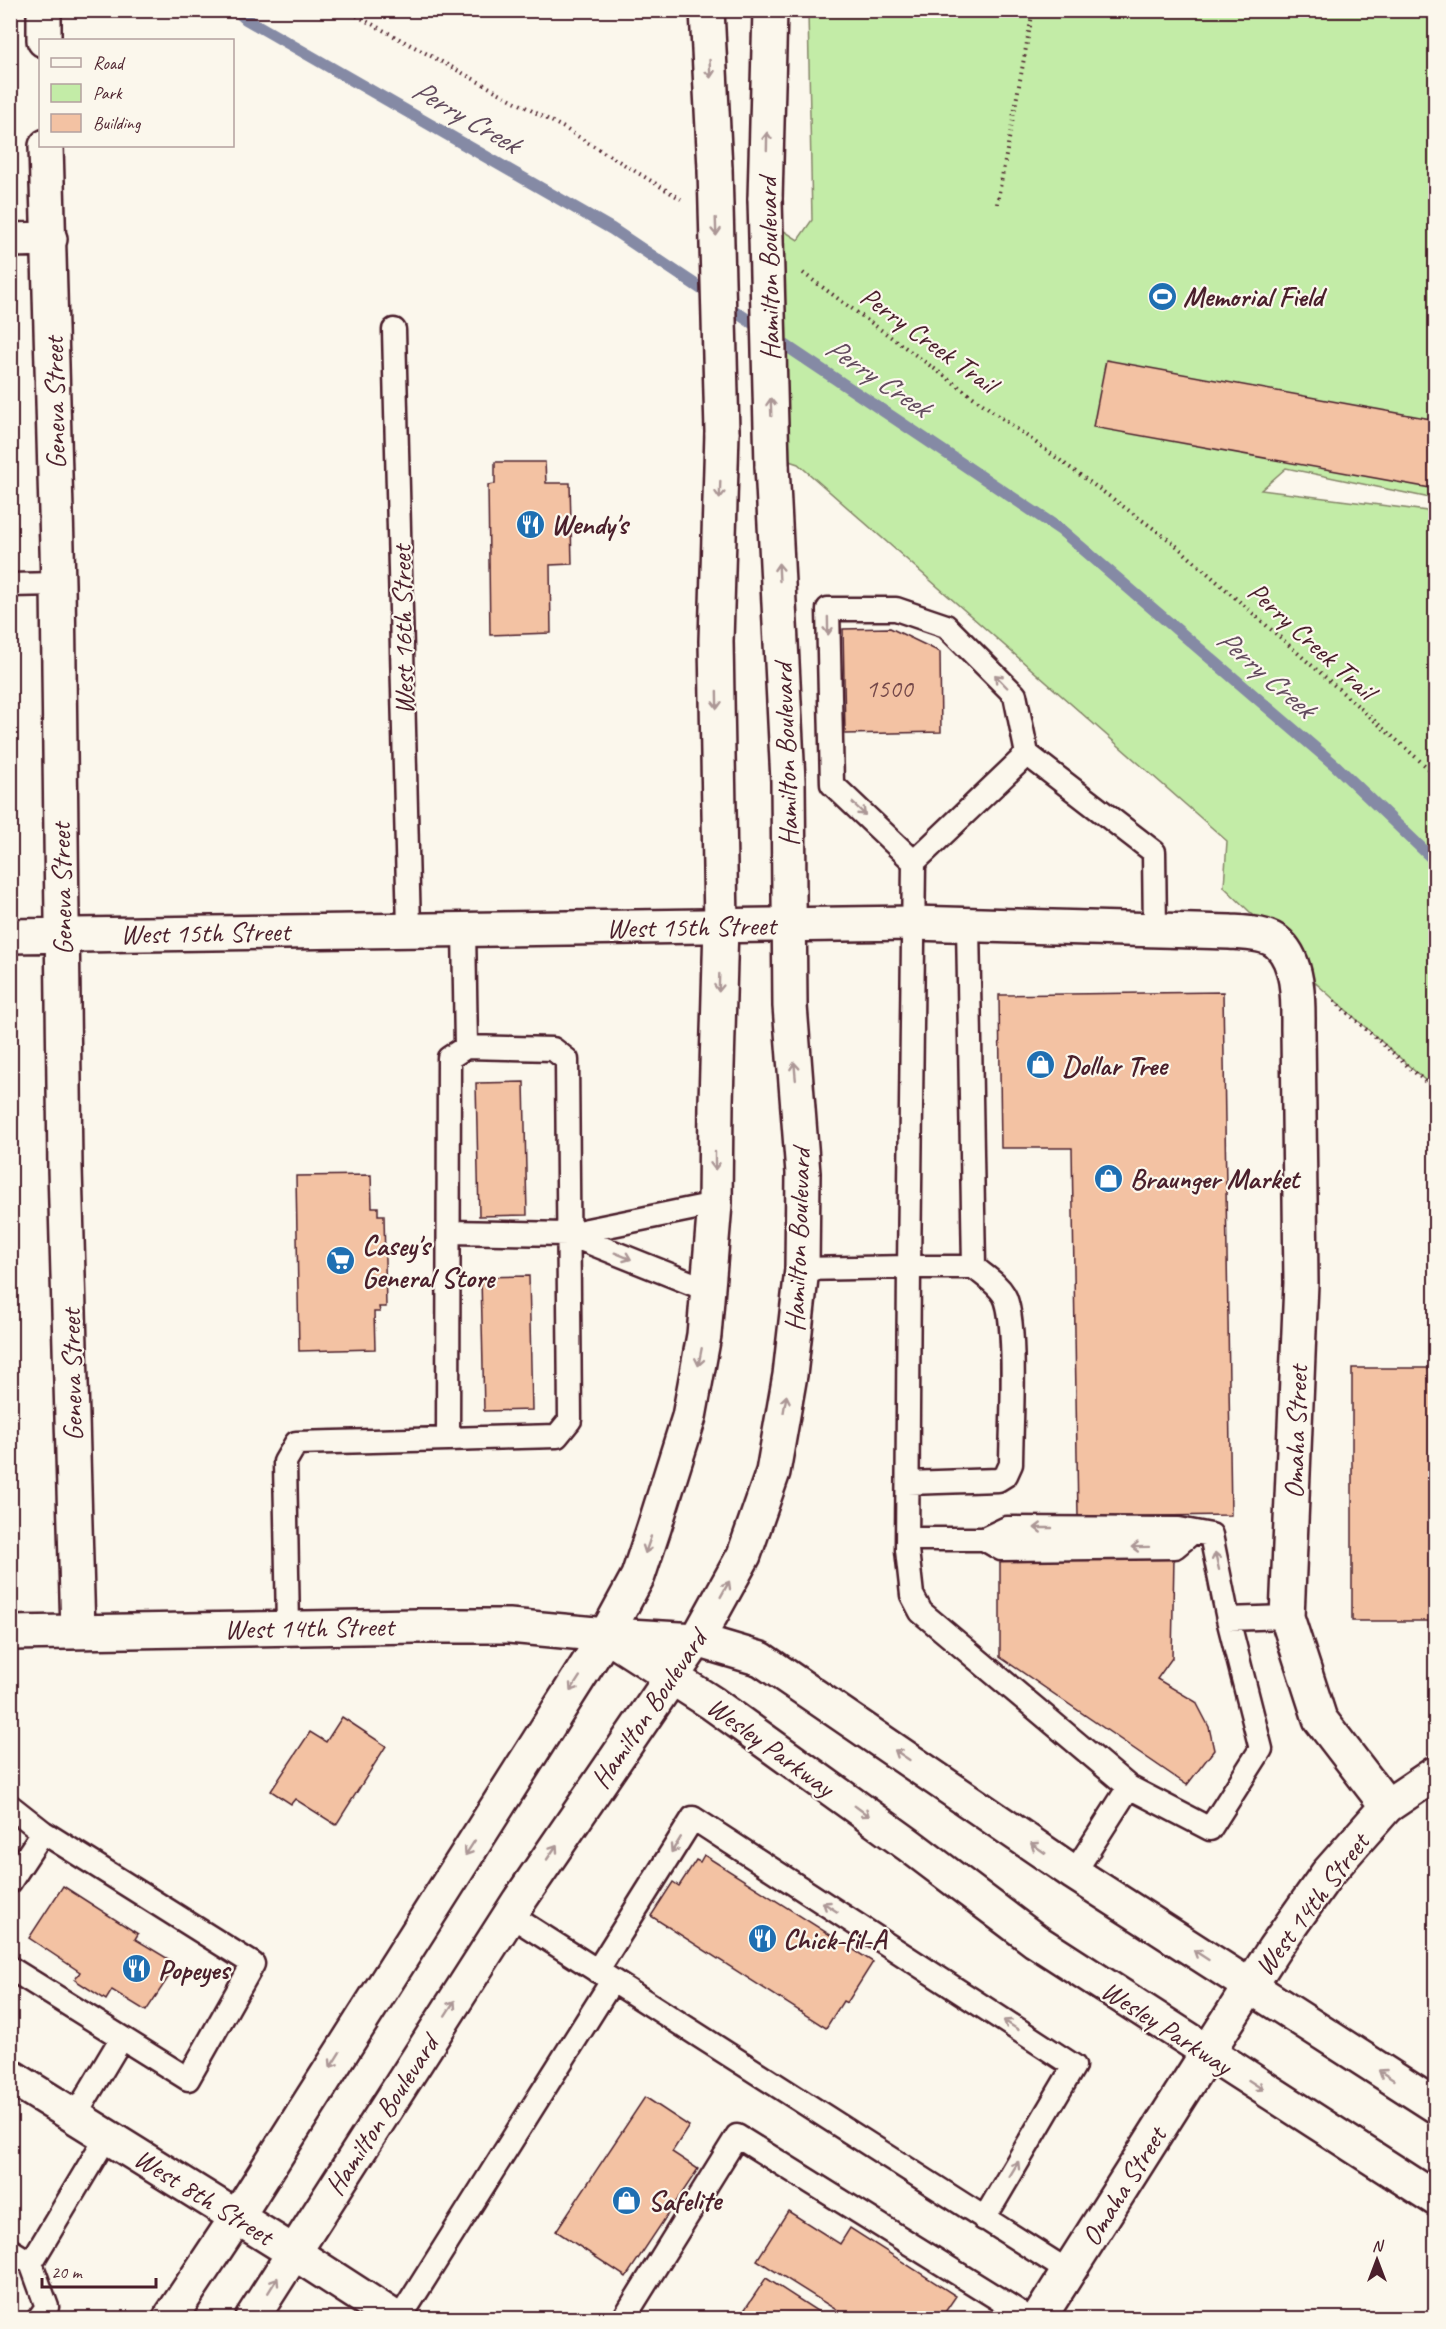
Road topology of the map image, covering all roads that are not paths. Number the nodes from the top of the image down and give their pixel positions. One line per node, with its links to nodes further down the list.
1 (707, 10): 13 (main road, Hamilton Boulevard, one-way to 13, bridge)
2 (770, 10): 12 (main road, Hamilton Boulevard, one-way to 2, bridge)
3 (46, 147): 4 (main road, Geneva Street)
4 (50, 239): 5 (main road); 7 (main road, Geneva Street)
5 (10, 240)
6 (394, 330): 15 (lane, West 16th Street)
7 (58, 584): 8 (lane); 18 (main road, Geneva Street)
8 (10, 585)
9 (1027, 754): 10 (lane); 10 (lane, one-way to 10); 17 (lane)
10 (914, 862): 11 (lane)
11 (914, 923): 12 (main road, West 15th Street); 14 (main road, West 15th Street); 25 (lane)
12 (788, 924): 13 (main road, West 15th Street); 27 (main road, Hamilton Boulevard, one-way to 12)
13 (721, 925): 16 (main road, West 15th Street); 22 (main road, Hamilton Boulevard, one-way to 22)
14 (968, 925): 17 (main road, West 15th Street); 26 (lane)
15 (409, 929): 16 (main road, West 15th Street); 18 (main road, West 15th Street)
16 (464, 929): 21 (lane)
17 (1155, 931): 20 (main road, West 15th Street)
18 (61, 934): 19 (main road, West 15th Street); 35 (main road, Geneva Street)
19 (10, 936)
20 (1298, 1030): 32 (main road, Omaha Street)
21 (466, 1047): 23 (lane); 24 (lane)
22 (715, 1204): 24 (lane); 28 (main road, Hamilton Boulevard)
23 (448, 1232): 24 (lane); 29 (lane)
24 (568, 1234): 28 (lane, one-way to 28); 29 (lane)
25 (909, 1267): 26 (lane); 27 (lane); 30 (lane)
26 (974, 1267): 30 (lane)
27 (802, 1269): 38 (main road, Hamilton Boulevard, one-way to 27)
28 (708, 1290): 37 (main road, Hamilton Boulevard, one-way to 37)
29 (448, 1440): 34 (lane)
30 (908, 1483): 31 (lane)
31 (908, 1539): 33 (lane, one-way to 31); 41 (lane)
32 (1287, 1617): 33 (lane); 43 (main road, Omaha Street)
33 (1228, 1619): 41 (lane)
34 (288, 1627): 35 (main road, West 14th Street); 37 (main road, West 14th Street)
35 (78, 1632): 36 (main road, West 14th Street)
36 (10, 1634)
37 (606, 1635): 38 (main road, Wesley Parkway); 39 (main road, Wesley Parkway); 58 (main road, Hamilton Boulevard, one-way to 58)
38 (697, 1640): 39 (main road, Hamilton Boulevard); 45 (main road, Wesley Parkway, one-way to 38)
39 (673, 1676): 47 (main road, Hamilton Boulevard, one-way to 39); 52 (main road, Wesley Parkway, one-way to 52)
40 (1436, 1773): 43 (main road, West 14th Street)
41 (1129, 1787): 45 (lane)
42 (10, 1806): 44 (lane)
43 (1387, 1806): 50 (main road, West 14th Street)
44 (43, 1832): 46 (lane); 51 (lane)
45 (1074, 1873): 50 (main road, Wesley Parkway, one-way to 45)
46 (10, 1882)
47 (510, 1915): 49 (lane); 61 (main road, Hamilton Boulevard, one-way to 47)
48 (10, 1968): 51 (lane)
49 (604, 1976): 59 (lane); 59 (lane, one-way to 49); 68 (lane)
50 (1250, 1986): 52 (main road, West 14th Street); 54 (main road, Wesley Parkway, one-way to 50)
51 (121, 2039): 55 (lane)
52 (1207, 2053): 57 (main road, Wesley Parkway, one-way to 57); 63 (main road, Omaha Street)
53 (10, 2076): 55 (main road, West 8th Street)
54 (1436, 2106)
55 (75, 2116): 56 (main road, West 8th Street)
56 (107, 2136): 58 (main road, West 8th Street); 62 (lane)
57 (1436, 2199)
58 (237, 2217): 61 (main road, West 8th Street); 65 (main road, Hamilton Boulevard)
59 (984, 2219): 63 (lane)
60 (10, 2250): 62 (lane)
61 (293, 2252): 66 (main road, Hamilton Boulevard, one-way to 61); 67 (main road, West 8th Street)
62 (31, 2263): 64 (lane)
63 (1069, 2272): 71 (main road, Omaha Street)
64 (39, 2319)
65 (170, 2319)
66 (252, 2319)
67 (395, 2319)
68 (400, 2319)
69 (624, 2319): 70 (lane)
70 (1029, 2319)
71 (1039, 2319)

